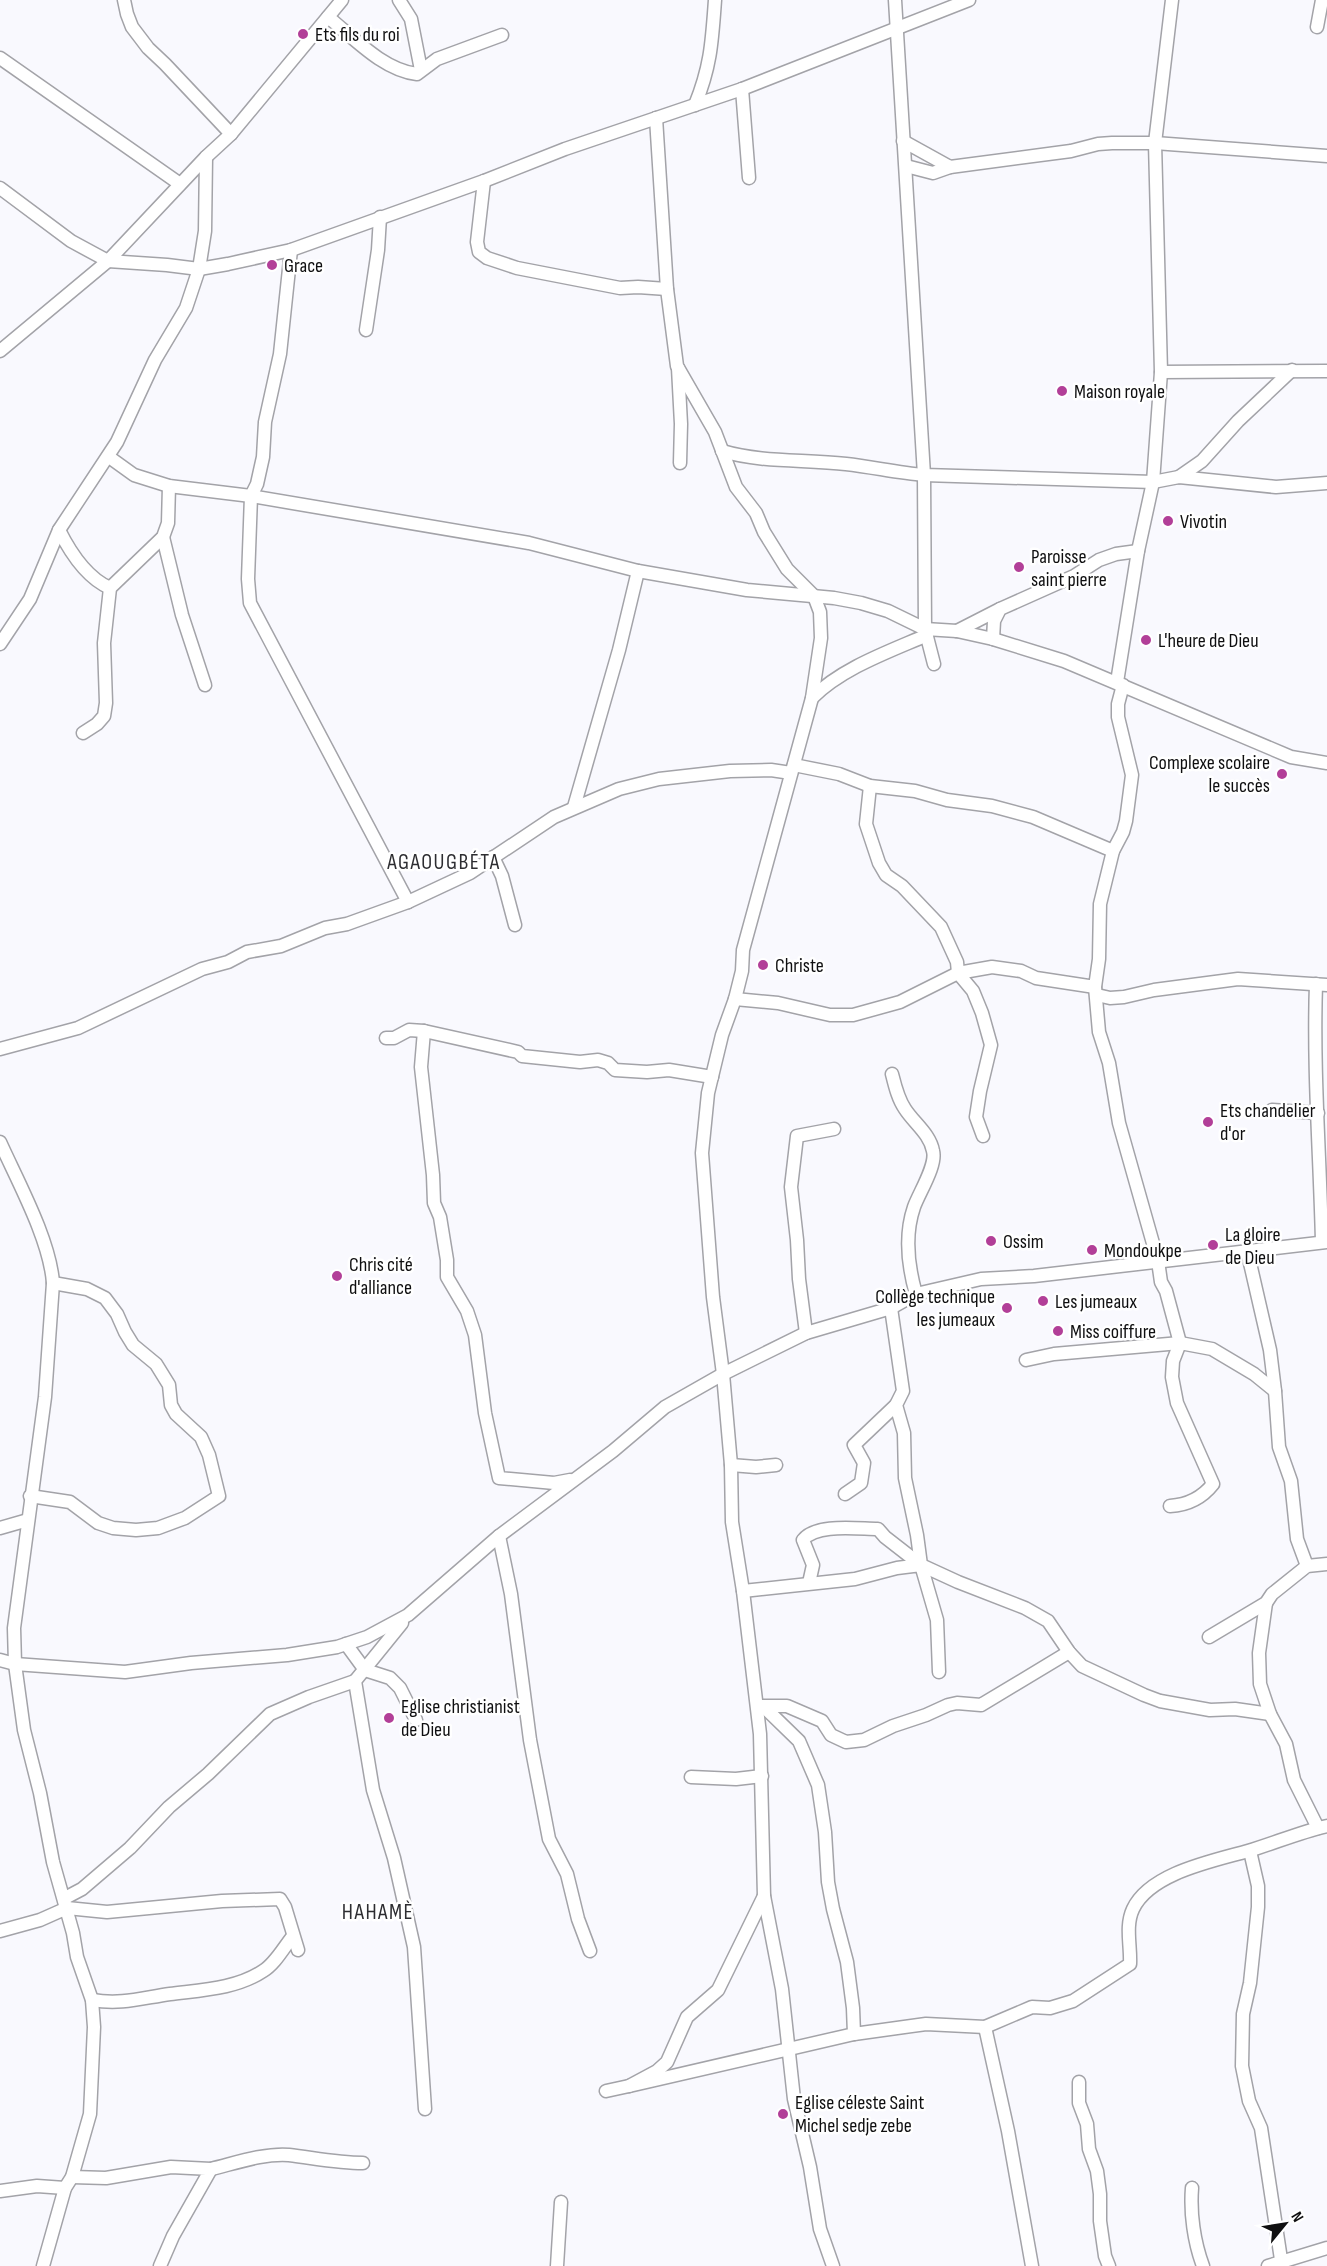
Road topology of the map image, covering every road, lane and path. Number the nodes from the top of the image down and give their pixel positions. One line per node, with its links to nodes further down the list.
1 (124, 0): 18 (street)
2 (342, 0): 9 (street)
3 (399, 0): 14 (street)
4 (715, 0): 16 (street)
5 (895, 0): 11 (street)
6 (969, 0): 11 (street)
7 (1172, 0): 20 (street)
8 (1322, 0): 10 (street)
9 (328, 17): 14 (street); 18 (street)
10 (1317, 27)
11 (896, 28): 15 (street); 19 (street)
12 (502, 34): 14 (street)
13 (0, 58): 27 (street)
14 (421, 70)
15 (742, 89): 16 (street); 25 (street)
16 (695, 105): 17 (street)
17 (656, 118): 26 (street); 35 (street)
18 (231, 134): 22 (street)
19 (903, 141): 23 (street); 24 (street)
20 (1155, 143): 21 (street); 24 (street); 41 (street)
21 (1327, 156)
22 (206, 157): 27 (street); 30 (street)
23 (906, 166): 24 (street); 45 (street)
24 (950, 167)
25 (748, 178)
26 (484, 181): 29 (street); 35 (street)
27 (180, 184): 32 (street)
28 (0, 188): 32 (street)
29 (380, 217): 31 (street); 36 (street)
30 (203, 247): 33 (street); 34 (street)
31 (291, 250): 33 (street); 50 (street)
32 (108, 261): 34 (street); 37 (street)
33 (228, 264): 34 (street)
34 (199, 269): 43 (street)
35 (667, 289): 38 (street)
36 (366, 330)
37 (0, 351)
38 (677, 366): 42 (street); 44 (street)
39 (1292, 370): 40 (street); 41 (street); 46 (street)
40 (1327, 371)
41 (1161, 372): 47 (street)
42 (722, 451): 45 (street); 56 (street)
43 (109, 457): 49 (street); 51 (street)
44 (680, 463)
45 (924, 475): 47 (street); 59 (street)
46 (1179, 477): 47 (street); 48 (street)
47 (1153, 482): 53 (street)
48 (1327, 483)
49 (169, 486): 50 (street); 52 (street)
50 (251, 496): 54 (street); 73 (street)
51 (59, 530): 55 (street); 61 (street)
52 (163, 537): 55 (street); 64 (street)
53 (1138, 551): 57 (street); 63 (street)
54 (638, 571): 56 (street); 70 (street)
55 (110, 588): 66 (street)
56 (814, 596): 59 (street); 65 (street)
57 (1000, 609): 58 (street); 60 (street)
58 (957, 631): 59 (street); 60 (street)
59 (926, 632): 62 (street); 65 (street)
60 (993, 639): 63 (street)
61 (0, 644)
62 (934, 664)
63 (1120, 684): 67 (street); 71 (street)
64 (205, 685)
65 (812, 698): 68 (street)
66 (83, 733)
67 (1327, 763)
68 (792, 769): 69 (street); 70 (street); 78 (street)
69 (870, 786): 71 (street); 75 (street)
70 (574, 807): 72 (street)
71 (1113, 851): 77 (street)
72 (493, 857): 73 (street); 74 (street)
73 (408, 903): 81 (street)
74 (515, 925)
75 (958, 973): 77 (street); 78 (street); 87 (street)
76 (1322, 985): 77 (street); 85 (street)
77 (1096, 991): 91 (street)
78 (735, 999): 83 (street)
79 (424, 1031): 80 (street); 83 (street); 103 (street)
80 (386, 1038)
81 (0, 1049)
82 (891, 1074): 93 (street)
83 (712, 1077): 98 (street)
84 (1272, 1110): 85 (street)
85 (1318, 1113): 89 (street)
86 (834, 1129): 95 (street)
87 (983, 1136)
88 (0, 1142): 92 (street)
89 (1325, 1242): 90 (street)
90 (1247, 1250): 91 (street); 99 (street)
91 (1158, 1261): 93 (street); 96 (street)
92 (53, 1283): 105 (street); 105 (street)
93 (916, 1294): 94 (street)
94 (891, 1308): 95 (street); 100 (street)
95 (806, 1333): 98 (street)
96 (1180, 1343): 97 (street); 99 (street); 106 (street)
97 (1026, 1359)
98 (723, 1374): 101 (street); 103 (street)
99 (1275, 1391): 112 (street)
100 (896, 1405): 104 (street); 111 (street)
101 (731, 1465): 102 (street); 114 (street)
102 (776, 1465)
103 (573, 1479): 109 (street)
104 (845, 1494)
105 (30, 1496): 107 (street)
106 (1170, 1506)
107 (28, 1520): 108 (street); 121 (street)
108 (0, 1528)
109 (499, 1536): 116 (street); 137 (street)
110 (1327, 1564): 112 (street)
111 (921, 1565): 113 (street); 113 (street); 119 (street); 123 (street)
112 (1307, 1566): 115 (street)
113 (809, 1583): 114 (street)
114 (743, 1591): 125 (street)
115 (1266, 1604): 117 (street); 126 (street)
116 (408, 1615): 118 (street); 122 (street)
117 (1209, 1637)
118 (346, 1644): 121 (street); 122 (street)
119 (1069, 1652): 125 (street); 126 (street)
120 (0, 1660): 121 (street)
121 (15, 1664): 133 (street)
122 (365, 1670): 124 (street); 127 (street)
123 (939, 1672)
124 (355, 1681): 133 (street); 145 (street)
125 (761, 1706): 128 (street); 140 (street)
126 (1270, 1714): 130 (street)
127 (416, 1720)
128 (762, 1776): 129 (street); 132 (street)
129 (691, 1777)
130 (1323, 1827): 131 (street)
131 (1250, 1851): 139 (street); 153 (street)
132 (764, 1896): 141 (street); 143 (street)
133 (66, 1903): 134 (street); 135 (street); 138 (street)
134 (0, 1931)
135 (293, 1936): 136 (street); 138 (street)
136 (298, 1950)
137 (590, 1951)
138 (92, 2000): 148 (street)
139 (985, 2027): 140 (street); 158 (street)
140 (854, 2034): 141 (street)
141 (788, 2049): 143 (street); 157 (street)
142 (1079, 2082): 159 (street)
143 (629, 2086): 144 (street)
144 (606, 2091)
145 (425, 2109)
146 (363, 2163): 147 (street)
147 (211, 2169): 148 (street); 155 (street)
148 (68, 2183): 150 (street); 154 (street)
149 (1192, 2188): 160 (street)
150 (0, 2191)
151 (561, 2202): 156 (street)
152 (1327, 2248): 153 (street)
153 (1282, 2264): 161 (street)
154 (43, 2266)
155 (160, 2266)
156 (556, 2266)
157 (833, 2266)
158 (1032, 2266)
159 (1109, 2266)
160 (1203, 2266)
161 (1268, 2266)

